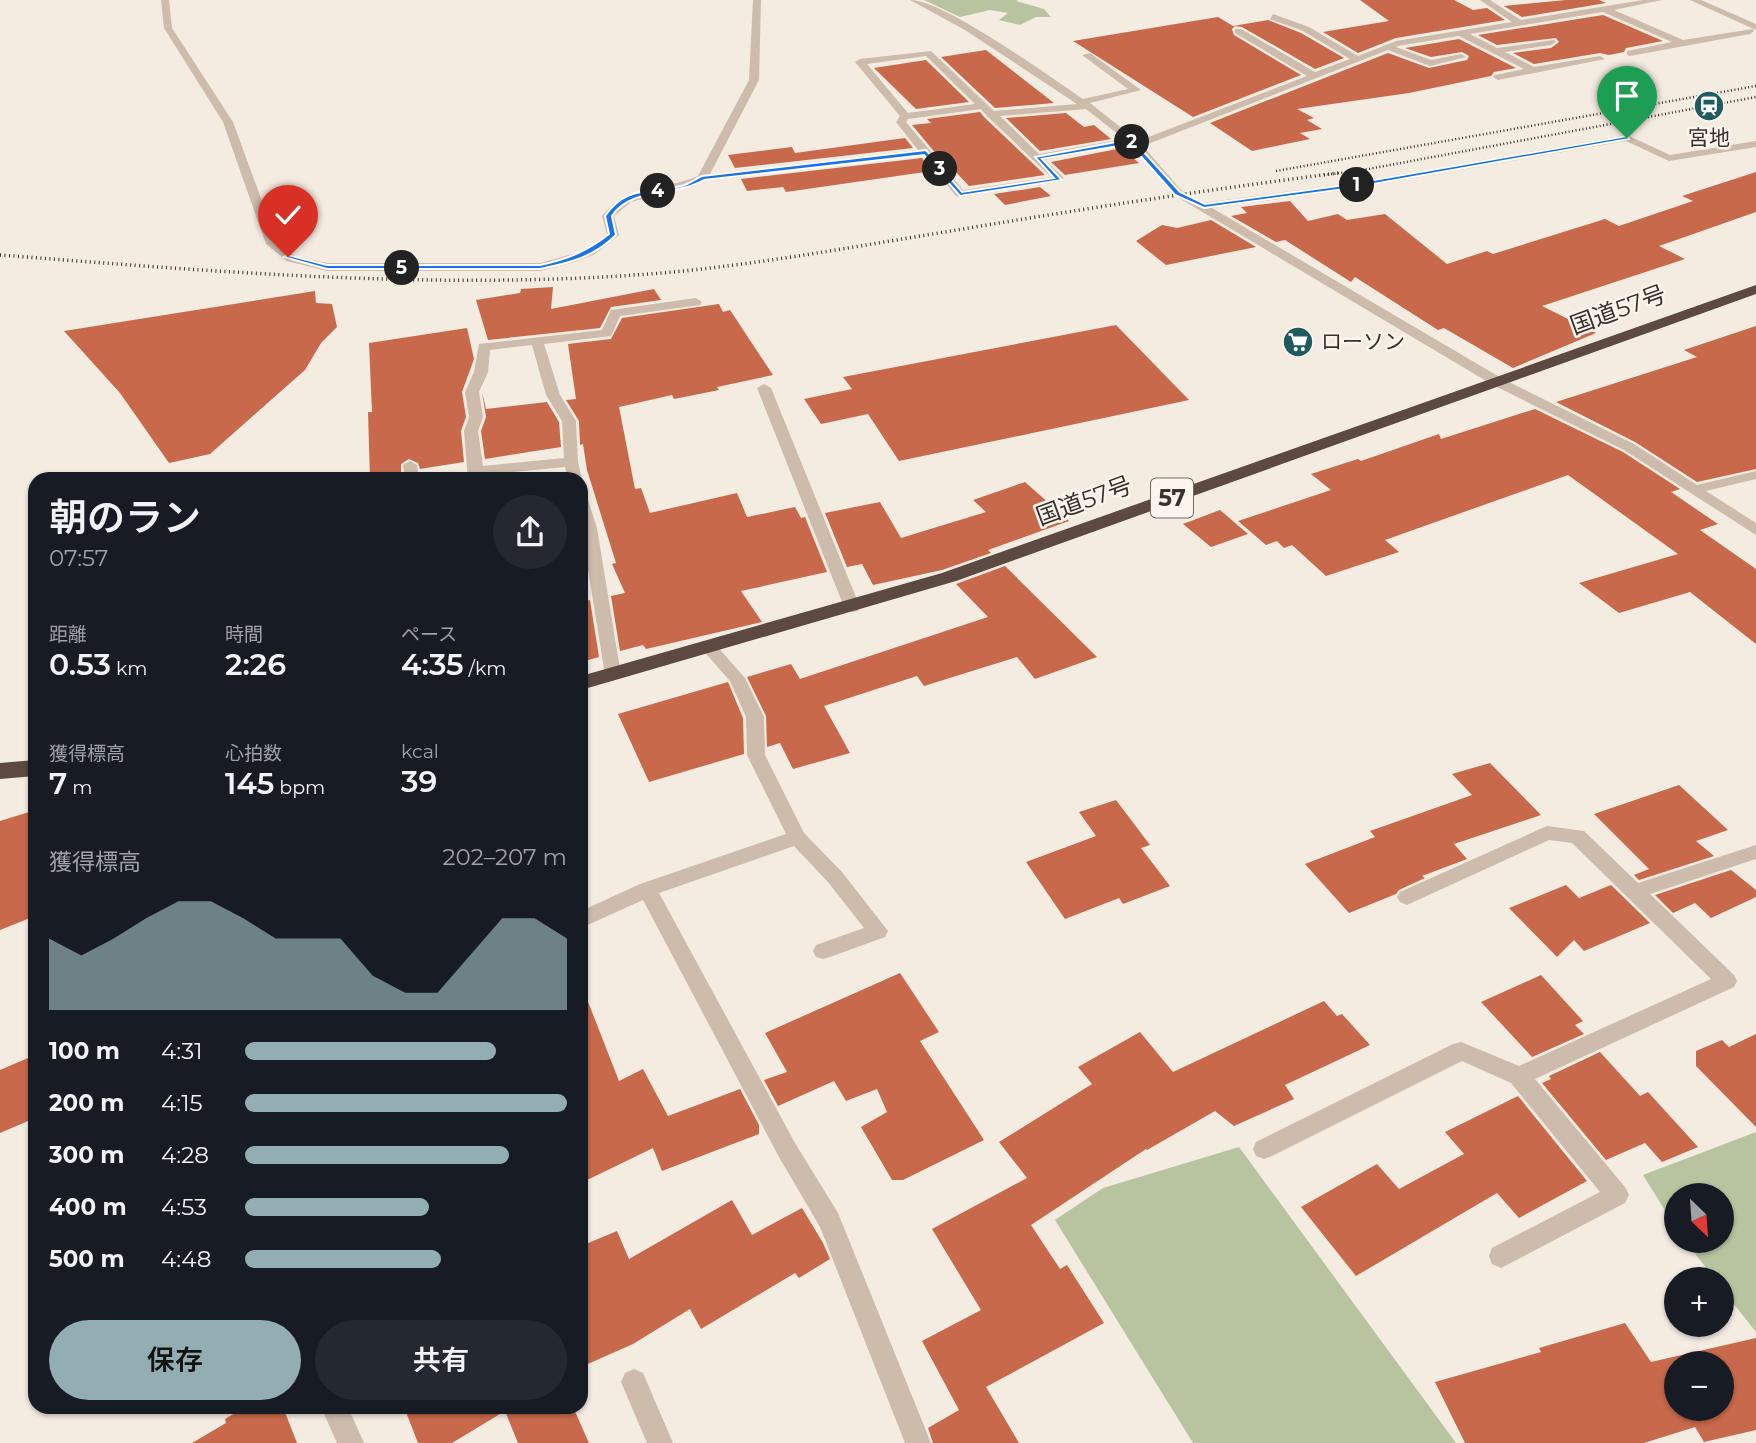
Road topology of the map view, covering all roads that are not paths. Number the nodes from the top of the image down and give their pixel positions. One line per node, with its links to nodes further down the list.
1 (165, 0): 33 (street)
2 (757, 0): 33 (street)
3 (914, 0): 26 (street)
4 (1484, 0): 10 (street)
5 (1658, 0): 7 (street)
6 (1694, 0): 11 (street)
7 (1630, 2): 8 (street)
8 (1604, 9): 10 (street); 15 (street)
9 (1273, 17): 21 (street)
10 (1519, 23): 13 (street)
11 (1753, 29): 15 (street)
12 (1238, 31): 24 (street)
13 (1460, 33): 16 (street); 17 (street)
14 (1550, 42): 17 (street)
15 (1682, 43): 18 (street)
16 (1387, 47): 20 (street); 21 (street)
17 (1496, 51): 23 (street)
18 (1630, 53)
19 (1087, 55): 26 (street)
20 (1461, 57)
21 (1357, 59): 24 (street)
22 (1600, 59): 23 (street)
23 (1534, 70): 25 (street)
24 (1314, 76): 29 (street)
25 (1498, 78)
26 (1085, 104): 27 (street); 29 (street)
27 (987, 110): 28 (street); 28 (street); 32 (street)
28 (905, 116): 31 (street)
29 (1134, 143): 32 (street); 34 (street)
30 (1756, 144): 34 (street)
31 (926, 152): 32 (street); 33 (street)
32 (1037, 158)
33 (702, 178)
34 (1204, 206): 38 (street)
35 (1756, 289): 38 (highway, 国道57号 / 57)
36 (696, 302): 37 (street)
37 (537, 341): 40 (street); 41 (street)
38 (1498, 382): 45 (street); 48 (highway, 国道57号 / 57)
39 (764, 388): 48 (street)
40 (571, 462): 42 (street); 43 (street)
41 (476, 472)
42 (498, 472)
43 (573, 472)
44 (1756, 475): 45 (street)
45 (1697, 489): 46 (street)
46 (1756, 530)
47 (588, 545): 50 (street)
48 (852, 607): 49 (highway, 国道57号 / 57)
49 (709, 648): 50 (highway, 国道57号 / 57); 54 (street)
50 (613, 675): 51 (highway, 国道57号 / 57)
51 (588, 681)
52 (28, 769): 53 (highway)
53 (0, 771)
54 (797, 838): 56 (street); 60 (street)
55 (1756, 852): 57 (street)
56 (647, 889): 59 (street); 68 (street)
57 (1636, 891): 58 (street); 61 (street)
58 (1407, 897)
59 (588, 917)
60 (823, 951)
61 (1519, 1076): 62 (street); 63 (street)
62 (1264, 1149)
63 (1501, 1256)
64 (634, 1382): 67 (street)
65 (337, 1414): 66 (street)
66 (351, 1443)
67 (660, 1443)
68 (918, 1443)

